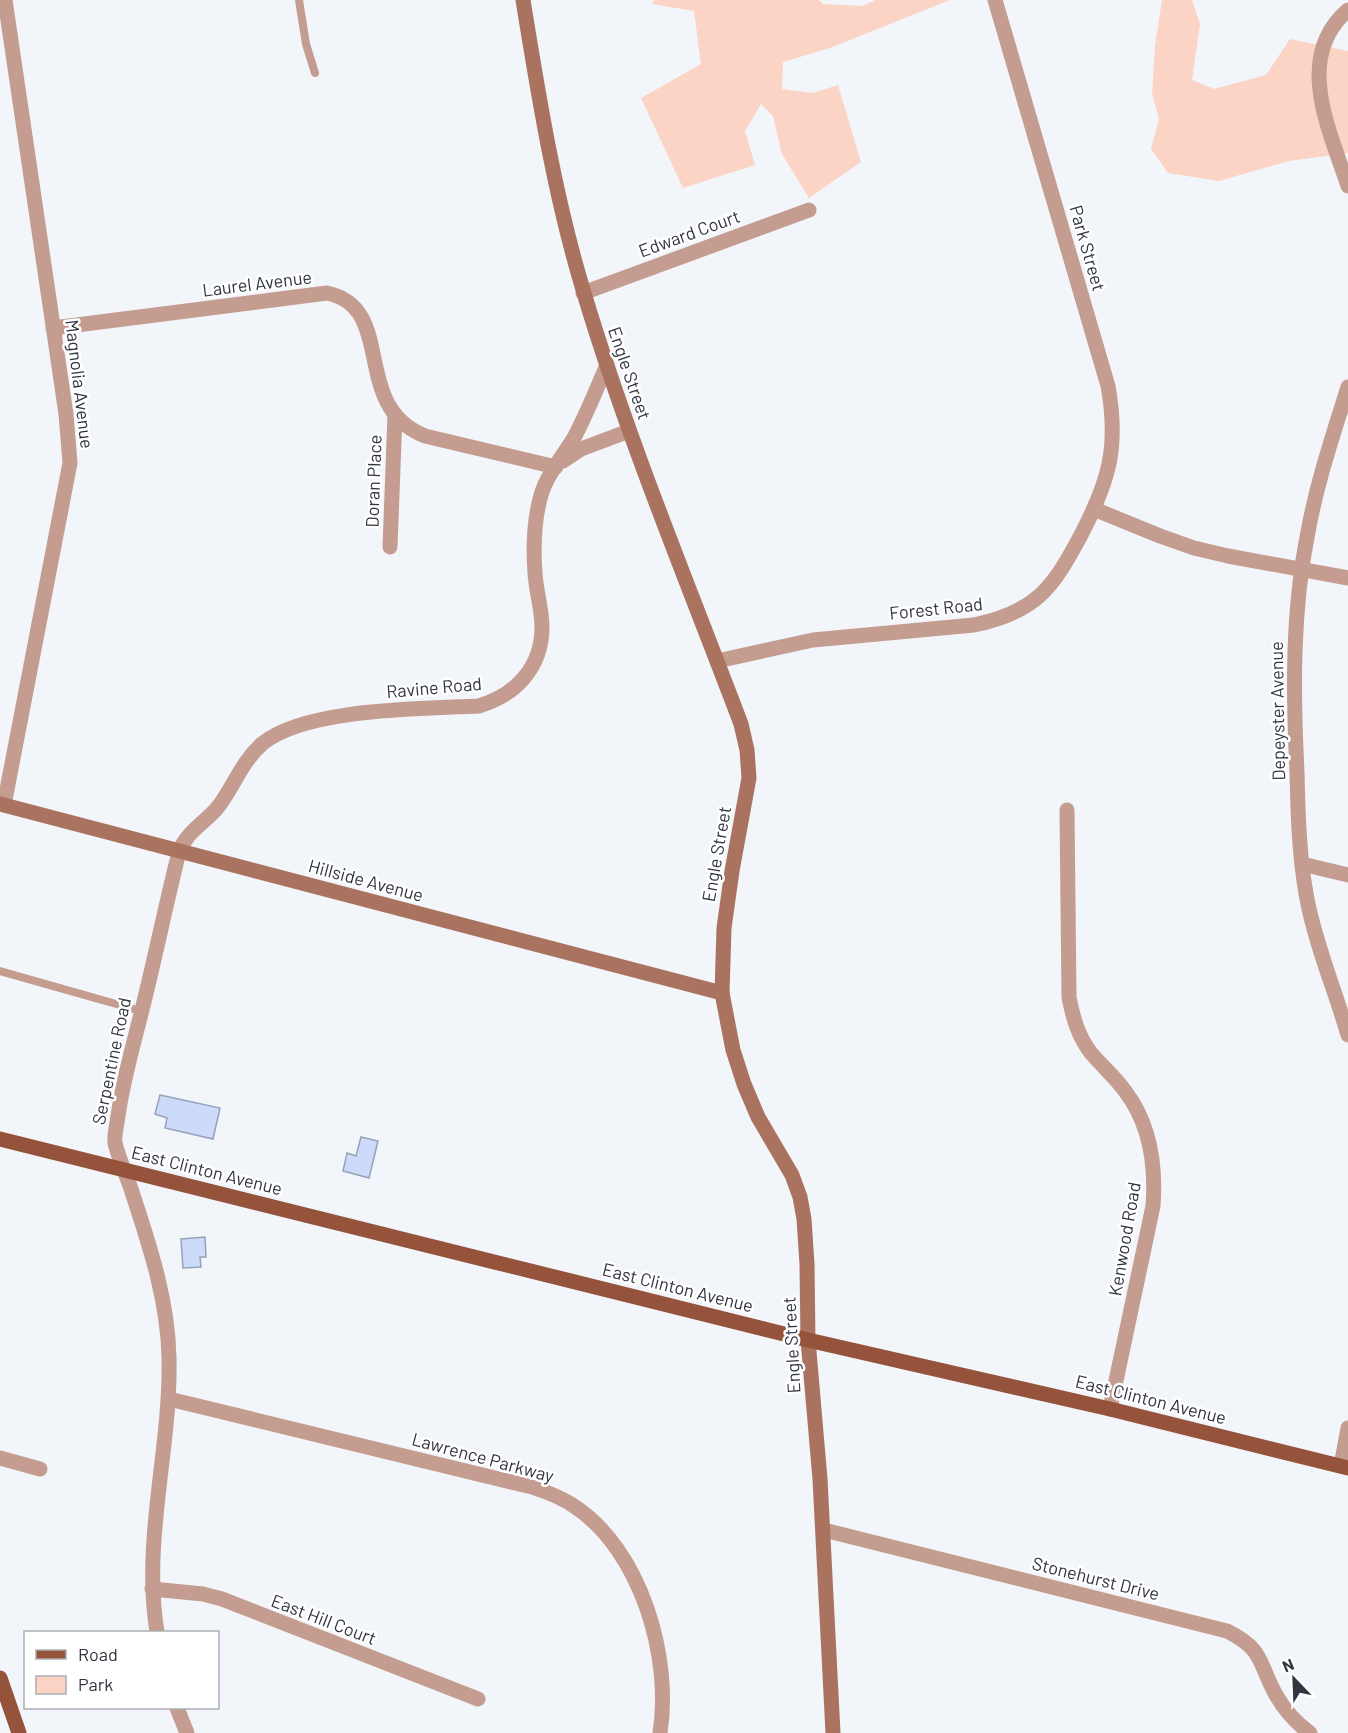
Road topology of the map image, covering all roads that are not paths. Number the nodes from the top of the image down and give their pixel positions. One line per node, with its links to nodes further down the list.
1 (6, 0): 10 (street, Magnolia Avenue)
2 (299, 0): 6 (lane)
3 (523, 0): 9 (street, Engle Street)
4 (995, 0): 16 (street, Park Street)
5 (1348, 10): 7 (street)
6 (315, 73)
7 (1348, 186)
8 (809, 210): 9 (street, Edward Court)
9 (584, 293): 11 (street, Engle Street)
10 (53, 328): 13 (street, Laurel Avenue); 21 (street, Magnolia Avenue)
11 (607, 365): 14 (street, Engle Street); 15 (street, Ravine Road)
12 (1348, 387): 18 (street, Depeyster Avenue)
13 (395, 416): 15 (street, Laurel Avenue); 17 (street, Doran Place)
14 (629, 431): 15 (street); 20 (street, Engle Street)
15 (555, 467): 23 (street, Ravine Road)
16 (1094, 509): 18 (street); 20 (street, Forest Road)
17 (390, 547)
18 (1301, 568): 19 (street); 24 (street, Depeyster Avenue)
19 (1348, 578)
20 (717, 661): 27 (street, Engle Street)
21 (2, 805): 23 (street, Hillside Avenue)
22 (1067, 810): 34 (street, Kenwood Road)
23 (179, 852): 27 (street, Hillside Avenue); 28 (street, Serpentine Road)
24 (1302, 864): 25 (street); 29 (street, Depeyster Avenue)
25 (1348, 875)
26 (0, 971): 28 (lane)
27 (722, 993): 32 (street, Engle Street)
28 (141, 1011): 31 (street, Serpentine Road)
29 (1348, 1035)
30 (0, 1139): 31 (main road, East Clinton Avenue)
31 (125, 1169): 32 (main road, East Clinton Avenue); 33 (street, Serpentine Road)
32 (808, 1340): 34 (main road, East Clinton Avenue); 39 (street, Engle Street)
33 (169, 1399): 40 (street, Serpentine Road); 47 (street, Lawrence Parkway)
34 (1110, 1409): 37 (main road, East Clinton Avenue)
35 (1348, 1428): 37 (street)
36 (0, 1458): 38 (street)
37 (1344, 1467)
38 (40, 1469)
39 (824, 1530): 48 (street, Engle Street); 49 (street, Stonehurst Drive)
40 (152, 1589): 41 (street, Serpentine Road); 43 (street, East Hill Court)
41 (157, 1631)
42 (0, 1678): 45 (main road)
43 (478, 1699)
44 (178, 1709): 46 (street)
45 (19, 1733)
46 (187, 1733)
47 (660, 1733)
48 (833, 1733)
49 (1310, 1733)

